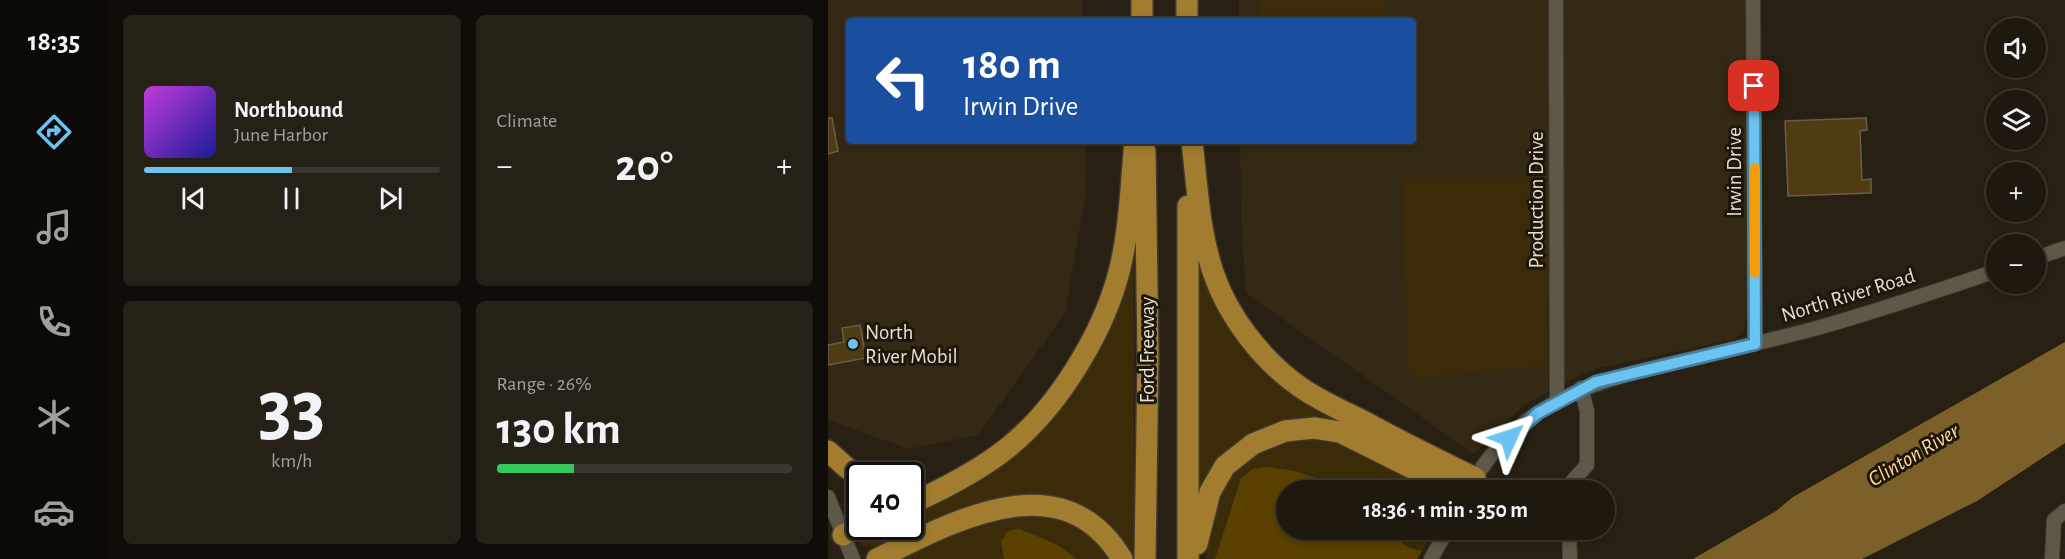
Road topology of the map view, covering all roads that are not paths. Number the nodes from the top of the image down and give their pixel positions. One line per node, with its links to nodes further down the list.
1 (1142, 0): 5 (highway)
2 (1187, 0): 6 (highway)
3 (1556, 0): 16 (street, Production Drive)
4 (1754, 0): 14 (street, Irwin Drive)
5 (1142, 18)
6 (1187, 18)
7 (1135, 144): 24 (highway)
8 (1145, 144): 35 (highway, Ford Freeway)
9 (1187, 144): 36 (highway, Ford Freeway)
10 (1192, 144): 20 (highway)
11 (2065, 248): 12 (street)
12 (2046, 255)
13 (1986, 274): 14 (street, North River Road)
14 (1755, 344): 15 (street, North River Road)
15 (1581, 388): 16 (street, North River Road); 22 (street)
16 (1557, 400): 21 (street, North River Road)
17 (828, 451): 18 (highway)
18 (846, 467)
19 (1436, 480): 37 (highway)
20 (1466, 480)
21 (1475, 480)
22 (1574, 480)
23 (924, 488): 24 (highway)
24 (946, 488): 26 (highway)
25 (828, 497): 28 (street)
26 (924, 498)
27 (2060, 514): 40 (street)
28 (846, 522)
29 (852, 540): 32 (street)
30 (1441, 540): 38 (street)
31 (1569, 540): 39 (street)
32 (853, 559)
33 (878, 559): 34 (highway)
34 (1122, 559)
35 (1145, 559)
36 (1188, 559)
37 (1194, 559)
38 (1431, 559)
39 (1570, 559)
40 (2052, 559)

